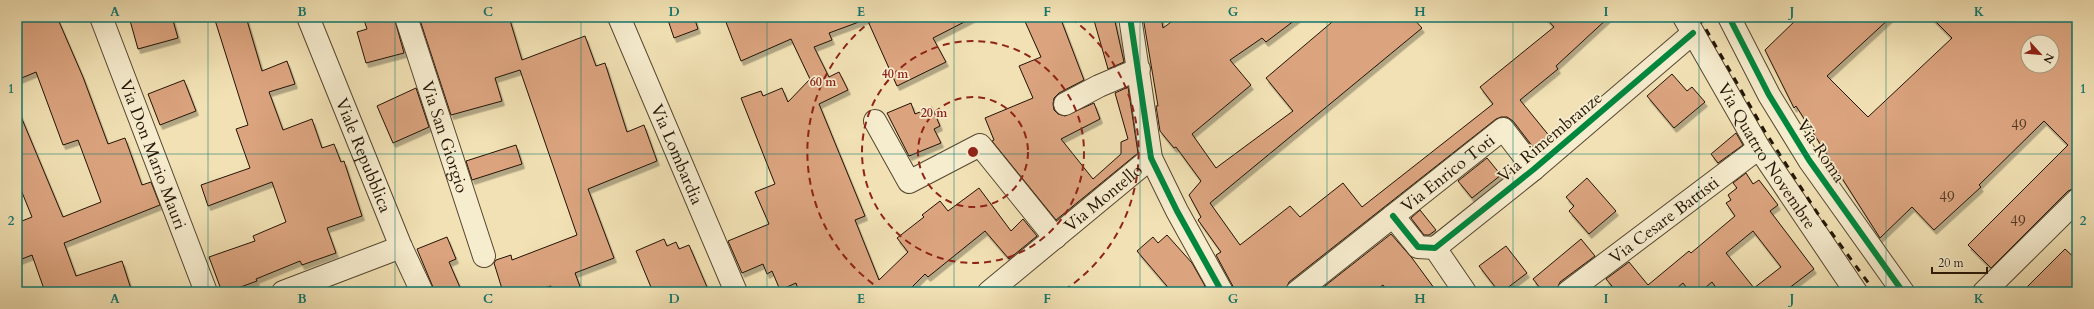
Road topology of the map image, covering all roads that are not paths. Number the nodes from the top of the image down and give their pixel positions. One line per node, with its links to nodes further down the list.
1 (101, 17): 21 (street, Via Don Mario Mauri)
2 (308, 17): 17 (street, Viale Repubblica)
3 (406, 17): 19 (street, Via San Giorgio)
4 (619, 17): 24 (street, Via Lombardia)
5 (1130, 17): 8 (street)
6 (1729, 17): 30 (street, Via Roma)
7 (1689, 25): 11 (street, Via Quattro Novembre); 13 (street, Via Rimembranze)
8 (1139, 69): 9 (street); 12 (street)
9 (1065, 104)
10 (875, 121): 16 (street, Via Montello)
11 (1759, 148): 28 (street, Via Cesare Battisti); 29 (street, Via Quattro Novembre)
12 (1151, 158): 16 (street, Via Montello); 20 (street)
13 (1534, 169): 15 (street, Via Enrico Toti); 18 (street, Via Rimembranze)
14 (2077, 200): 31 (street)
15 (1393, 216): 18 (street); 26 (street, Via Enrico Toti)
16 (1055, 238): 25 (street, Via Montello)
17 (401, 247): 22 (street); 23 (street, Viale Repubblica)
18 (1427, 247): 27 (street)
19 (484, 256)
20 (1218, 290)
21 (206, 292)
22 (283, 292)
23 (422, 292)
24 (736, 292)
25 (989, 292)
26 (1297, 292)
27 (1465, 292)
28 (1568, 292)
29 (1856, 292)
30 (1903, 292)
31 (1984, 292)

